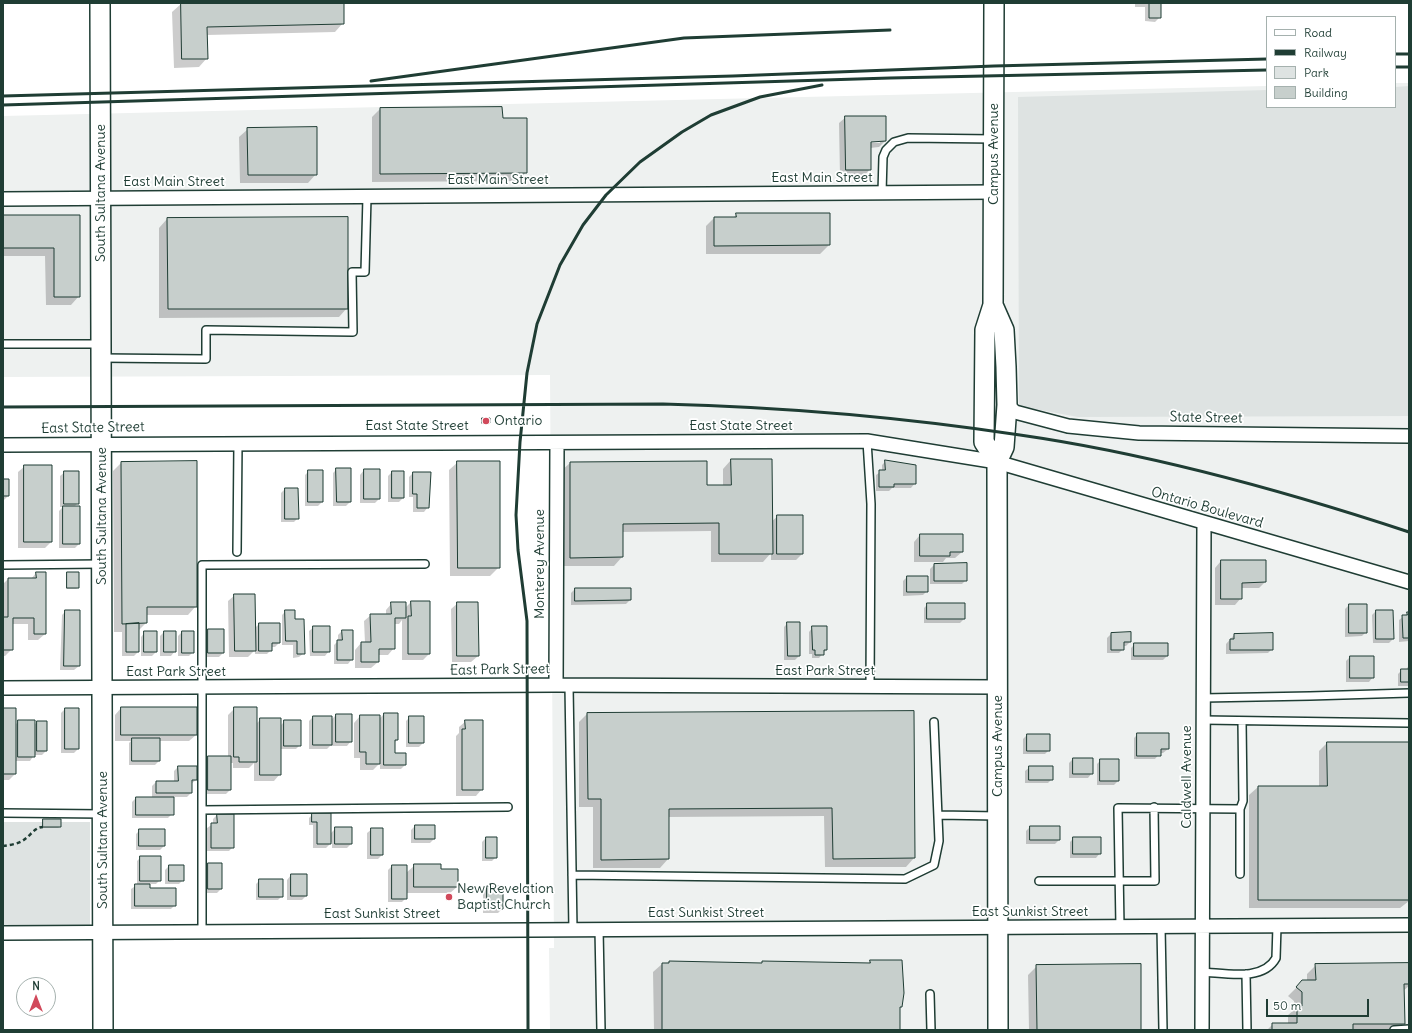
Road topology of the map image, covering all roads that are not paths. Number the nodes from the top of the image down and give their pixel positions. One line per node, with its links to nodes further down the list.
1 (100, 3): 8 (street, South Sultana Avenue)
2 (994, 3): 3 (street, Campus Avenue)
3 (994, 139): 4 (street, Campus Avenue); 5 (lane)
4 (994, 192): 5 (street, East Main Street); 9 (street, Campus Avenue)
5 (882, 193): 6 (street, East Main Street)
6 (367, 197): 8 (street, East Main Street); 11 (lane)
7 (3, 199): 8 (street, East Main Street)
8 (101, 199): 11 (street, South Sultana Avenue)
9 (993, 305): 12 (street, Campus Avenue); 19 (street, Campus Avenue)
10 (3, 344): 11 (lane)
11 (101, 351): 17 (street, South Sultana Avenue)
12 (1007, 405): 13 (street, State Street); 19 (street, Campus Avenue)
13 (1409, 436)
14 (867, 441): 16 (street, East State Street); 19 (street, East State Street); 28 (lane)
15 (238, 443): 16 (street, East State Street); 17 (street, East State Street); 21 (lane)
16 (557, 443): 26 (street, Monterey Avenue)
17 (102, 444): 18 (street, East State Street); 22 (street, South Sultana Avenue)
18 (3, 445)
19 (997, 462): 20 (street, Ontario Boulevard); 29 (street, Campus Avenue)
20 (1204, 524): 25 (street, Ontario Boulevard); 34 (street, Caldwell Avenue)
21 (237, 552)
22 (102, 564): 24 (lane); 31 (street, South Sultana Avenue)
23 (425, 564): 32 (lane)
24 (3, 565)
25 (1409, 582)
26 (556, 685): 27 (street, East Park Street); 32 (street, East Park Street)
27 (569, 686): 28 (street, East Park Street); 49 (lane)
28 (870, 687): 29 (street, East Park Street)
29 (998, 687): 47 (street, Campus Avenue)
30 (3, 688): 31 (street, East Park Street)
31 (102, 688): 32 (street, East Park Street); 45 (street, South Sultana Avenue)
32 (201, 688): 43 (lane)
33 (1409, 692): 34 (lane)
34 (1203, 698): 35 (street, Caldwell Avenue)
35 (1203, 720): 36 (lane); 41 (street, Caldwell Avenue)
36 (1242, 721): 38 (lane); 42 (lane)
37 (934, 722): 46 (lane)
38 (1409, 723)
39 (508, 807): 43 (lane)
40 (1154, 807): 41 (lane); 51 (lane); 51 (lane)
41 (1203, 809): 42 (lane); 53 (street, Caldwell Avenue)
42 (1240, 809): 48 (lane)
43 (202, 810): 61 (lane)
44 (3, 813): 45 (lane)
45 (103, 814): 60 (street, South Sultana Avenue)
46 (938, 815): 47 (lane); 49 (lane)
47 (999, 816): 57 (street, Campus Avenue)
48 (1240, 874)
49 (572, 875): 59 (lane)
50 (1039, 881): 51 (lane)
51 (1119, 881): 55 (lane)
52 (1409, 925): 54 (street, East Sunkist Street)
53 (1202, 926): 54 (street, East Sunkist Street); 56 (street, East Sunkist Street); 63 (street, Caldwell Avenue)
54 (1277, 926): 64 (lane)
55 (1120, 927): 56 (street, East Sunkist Street); 57 (street, East Sunkist Street)
56 (1161, 927): 71 (lane)
57 (999, 928): 58 (street, East Sunkist Street); 70 (street, Campus Avenue)
58 (599, 929): 59 (street, East Sunkist Street); 68 (lane)
59 (573, 930): 61 (street, East Sunkist Street)
60 (104, 932): 61 (street, East Sunkist Street); 62 (street, East Sunkist Street); 67 (street, South Sultana Avenue)
61 (202, 932)
62 (3, 933)
63 (1202, 972): 64 (lane); 72 (street, Caldwell Avenue)
64 (1246, 974): 73 (lane)
65 (930, 994): 69 (lane)
66 (1409, 1029): 74 (lane)
67 (103, 1030)
68 (601, 1030)
69 (931, 1030)
70 (998, 1030)
71 (1163, 1030)
72 (1202, 1030)
73 (1247, 1030)
74 (1394, 1030)

